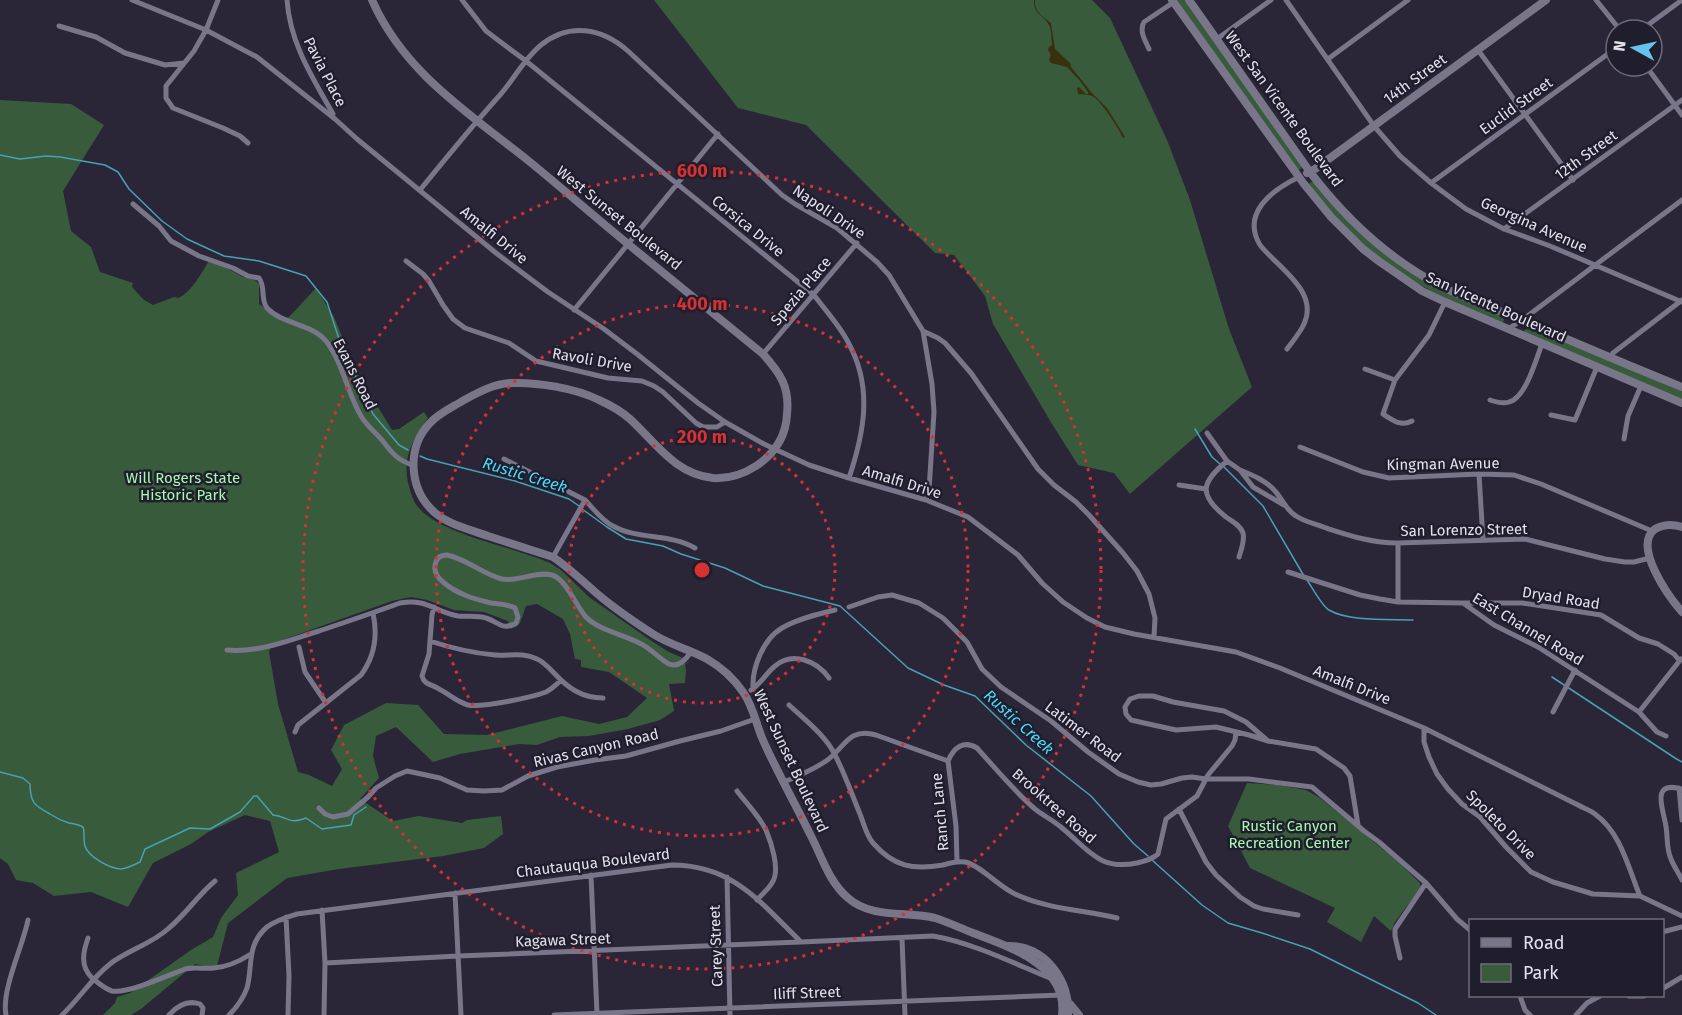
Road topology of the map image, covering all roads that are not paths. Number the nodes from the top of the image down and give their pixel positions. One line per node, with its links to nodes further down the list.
1 (132, 0): 17 (street, Amalfi Drive)
2 (218, 0): 17 (street)
3 (287, 0): 26 (street, Pavia Place)
4 (372, 0): 33 (main road, West Sunset Boulevard)
5 (462, 0): 23 (street, Corsica Drive)
6 (1189, 0): 18 (main road, West San Vicente Boulevard)
7 (1271, 0): 18 (street)
8 (1286, 0): 22 (street, Georgina Avenue)
9 (1408, 0): 22 (street)
10 (1546, 0): 20 (main road, 14th Street)
11 (1596, 0): 14 (street)
12 (1682, 0): 15 (street)
13 (1173, 1): 19 (street); 38 (main road, San Vicente Boulevard)
14 (1610, 18)
15 (1657, 18)
16 (59, 26): 24 (street)
17 (206, 30): 24 (street); 27 (street, Amalfi Drive)
18 (1217, 39): 37 (main road, West San Vicente Boulevard)
19 (1149, 49)
20 (1478, 50): 30 (street); 34 (main road, 14th Street)
21 (1604, 57): 30 (street, Euclid Street)
22 (1328, 59): 34 (street, Georgina Avenue)
23 (526, 62): 33 (street, Napoli Drive); 35 (street, Napoli Drive); 41 (street, Corsica Drive)
24 (183, 63): 36 (street)
25 (1655, 78): 29 (street)
26 (317, 87): 27 (street); 32 (street, Pavia Place)
27 (307, 97): 32 (street, Amalfi Drive)
28 (1682, 100): 29 (street, 12th Street)
29 (1675, 105): 31 (street); 39 (street, 12th Street)
30 (1526, 114): 39 (street); 40 (street, Euclid Street)
31 (1682, 115)
32 (335, 119): 42 (street, Amalfi Drive)
33 (476, 121): 42 (street, Napoli Drive); 47 (main road, West Sunset Boulevard)
34 (1374, 126): 37 (main road, 14th Street); 40 (street, Georgina Avenue)
35 (718, 134): 41 (street); 46 (street, Napoli Drive)
36 (248, 143)
37 (1310, 172): 38 (main road, 14th Street); 54 (main road, West San Vicente Boulevard)
38 (1299, 177): 52 (main road, San Vicente Boulevard); 58 (street)
39 (1573, 180): 45 (street, 12th Street)
40 (1431, 183): 45 (street, Georgina Avenue)
41 (678, 184): 47 (street); 50 (street, Corsica Drive)
42 (420, 190): 53 (street, Amalfi Drive)
43 (1682, 200): 49 (street)
44 (133, 204): 77 (street, Evans Road)
45 (1504, 229): 49 (street, Georgina Avenue)
46 (857, 243): 50 (street, Spezia Place); 56 (street, Napoli Drive)
47 (628, 244): 53 (street); 59 (main road, West Sunset Boulevard)
48 (406, 261): 70 (street, Ravoli Drive)
49 (1594, 265): 51 (street, Georgina Avenue); 54 (street)
50 (813, 295): 59 (street, Spezia Place); 80 (street, Corsica Drive)
51 (1682, 301): 60 (street)
52 (1445, 302): 55 (main road, San Vicente Boulevard); 63 (street)
53 (574, 310): 70 (street, Amalfi Drive)
54 (1522, 320): 55 (street); 60 (main road, West San Vicente Boulevard)
55 (1508, 329): 57 (main road, San Vicente Boulevard)
56 (923, 331): 83 (street); 102 (street, Napoli Drive)
57 (1542, 344): 61 (main road, San Vicente Boulevard); 66 (street)
58 (1287, 349)
59 (763, 354): 74 (main road, West Sunset Boulevard)
60 (1610, 358): 65 (main road, West San Vicente Boulevard)
61 (1597, 367): 64 (main road, San Vicente Boulevard); 68 (street)
62 (1365, 369): 63 (street)
63 (1395, 380): 69 (street)
64 (1641, 386): 67 (main road, San Vicente Boulevard); 72 (street)
65 (1682, 387)
66 (1490, 400)
67 (1682, 403)
68 (1551, 414)
69 (1413, 421)
70 (725, 422): 74 (street, Amalfi Drive)
71 (1208, 433): 76 (street, San Lorenzo Street)
72 (1624, 439)
73 (1300, 447): 79 (street, Kingman Avenue)
74 (775, 449): 77 (main road, West Sunset Boulevard); 80 (street, Amalfi Drive)
75 (504, 459): 84 (street)
76 (1227, 460): 78 (street, San Lorenzo Street); 82 (street)
77 (413, 465): 91 (main road, West Sunset Boulevard)
78 (1240, 470): 85 (street, San Lorenzo Street); 85 (street, San Lorenzo Street)
79 (1479, 474): 87 (street, Kingman Avenue); 88 (street)
80 (849, 478): 83 (street, Amalfi Drive)
81 (1179, 485): 82 (street)
82 (1206, 489): 92 (street)
83 (926, 500): 102 (street, Amalfi Drive)
84 (582, 505): 90 (street); 91 (street)
85 (1284, 505): 89 (street, San Lorenzo Street)
86 (1682, 527): 87 (main road)
87 (1652, 531): 93 (main road)
88 (1483, 540): 89 (street, San Lorenzo Street); 93 (street, San Lorenzo Street)
89 (1398, 543): 95 (street)
90 (695, 548)
91 (552, 557): 106 (main road, West Sunset Boulevard)
92 (1239, 557)
93 (1650, 558): 100 (main road)
94 (1288, 572): 95 (street, East Channel Road)
95 (1398, 602): 96 (street, East Channel Road)
96 (1463, 603): 107 (street, Dryad Road); 108 (street, East Channel Road)
97 (434, 607): 101 (street); 103 (street); 106 (street)
98 (849, 607): 126 (street, Latimer Road)
99 (835, 610): 111 (street)
100 (1682, 611)
101 (373, 613): 105 (street); 114 (street)
102 (1154, 637): 119 (street, Amalfi Drive)
103 (430, 641): 110 (street); 110 (street)
104 (300, 647): 114 (street)
105 (227, 650)
106 (691, 652): 112 (main road, West Sunset Boulevard)
107 (1681, 659): 117 (street)
108 (1575, 670): 116 (street); 117 (street, East Channel Road)
109 (829, 678): 111 (street)
110 (561, 680): 113 (street)
111 (753, 688): 112 (street)
112 (745, 694): 118 (main road, West Sunset Boulevard)
113 (603, 698)
114 (326, 704): 120 (street)
115 (789, 705): 124 (street)
116 (1553, 712)
117 (1639, 712): 122 (street, East Channel Road)
118 (755, 718): 127 (main road, West Sunset Boulevard); 130 (street, Rivas Canyon Road)
119 (1424, 728): 141 (street, Amalfi Drive); 141 (street, Spoleto Drive)
120 (295, 732)
121 (1236, 732): 123 (street); 123 (street); 126 (street, Brooktree Road)
122 (1666, 736)
123 (1269, 741): 133 (street)
124 (835, 754): 125 (street); 127 (street); 134 (street)
125 (948, 761): 131 (street, Brooktree Road); 134 (street, Ranch Lane)
126 (1206, 779): 131 (street, Brooktree Road); 133 (street, Latimer Road)
127 (784, 782): 156 (main road, West Sunset Boulevard)
128 (1680, 789): 132 (street); 137 (street)
129 (737, 791): 142 (street)
130 (319, 808)
131 (1179, 809): 144 (street)
132 (1682, 820)
133 (1358, 826): 139 (street, Latimer Road)
134 (957, 862): 147 (street)
135 (591, 875): 136 (street, Chautauqua Boulevard); 140 (street, Chautauqua Boulevard); 157 (street)
136 (727, 877): 142 (street, Chautauqua Boulevard); 155 (street, Carey Street)
137 (1682, 880)
138 (215, 881): 165 (street)
139 (1426, 884): 150 (street, Latimer Road); 161 (street)
140 (455, 893): 143 (street, Chautauqua Boulevard); 159 (street)
141 (1640, 896): 145 (street)
142 (758, 900): 154 (street, Chautauqua Boulevard)
143 (322, 910): 146 (street, Chautauqua Boulevard); 162 (street)
144 (1298, 915)
145 (1682, 916)
146 (286, 918): 158 (street, Chautauqua Boulevard); 180 (street)
147 (1117, 918)
148 (28, 920): 175 (street)
149 (1682, 927): 151 (street)
150 (1469, 929)
151 (1664, 932)
152 (88, 938): 165 (street)
153 (902, 938): 154 (street); 163 (street); 171 (street)
154 (801, 942): 155 (street, Kagawa Street)
155 (728, 945): 157 (street, Kagawa Street); 173 (street, Carey Street)
156 (1006, 946): 160 (main road, West Sunset Boulevard); 172 (main road, West Sunset Boulevard)
157 (593, 950): 159 (street, Kagawa Street); 174 (street)
158 (251, 954): 165 (street); 179 (street, Chautauqua Boulevard)
159 (458, 956): 162 (street, Kagawa Street); 182 (street)
160 (1030, 958): 163 (main road); 166 (main road, West Sunset Boulevard)
161 (1400, 958)
162 (325, 963): 181 (street)
163 (1029, 969): 166 (street)
164 (1682, 977): 167 (street)
165 (93, 979): 176 (street)
166 (1053, 979): 168 (main road, West Sunset Boulevard)
167 (1664, 988)
168 (1061, 995): 171 (street, Iliff Street); 185 (main road, West Sunset Boulevard)
169 (1520, 997): 188 (street)
170 (1598, 997): 189 (street)
171 (904, 1001): 173 (street, Iliff Street); 184 (street)
172 (1069, 1003): 186 (main road, West Sunset Boulevard); 187 (main road)
173 (730, 1012): 174 (street, Iliff Street)
174 (597, 1014): 183 (street, Iliff Street)
175 (6, 1015)
176 (62, 1015)
177 (169, 1015): 178 (street)
178 (202, 1015)
179 (229, 1015)
180 (288, 1015)
181 (324, 1015)
182 (461, 1015)
183 (555, 1015)
184 (905, 1015)
185 (1062, 1015)
186 (1068, 1015)
187 (1079, 1015)
188 (1530, 1015)
189 (1576, 1015)

